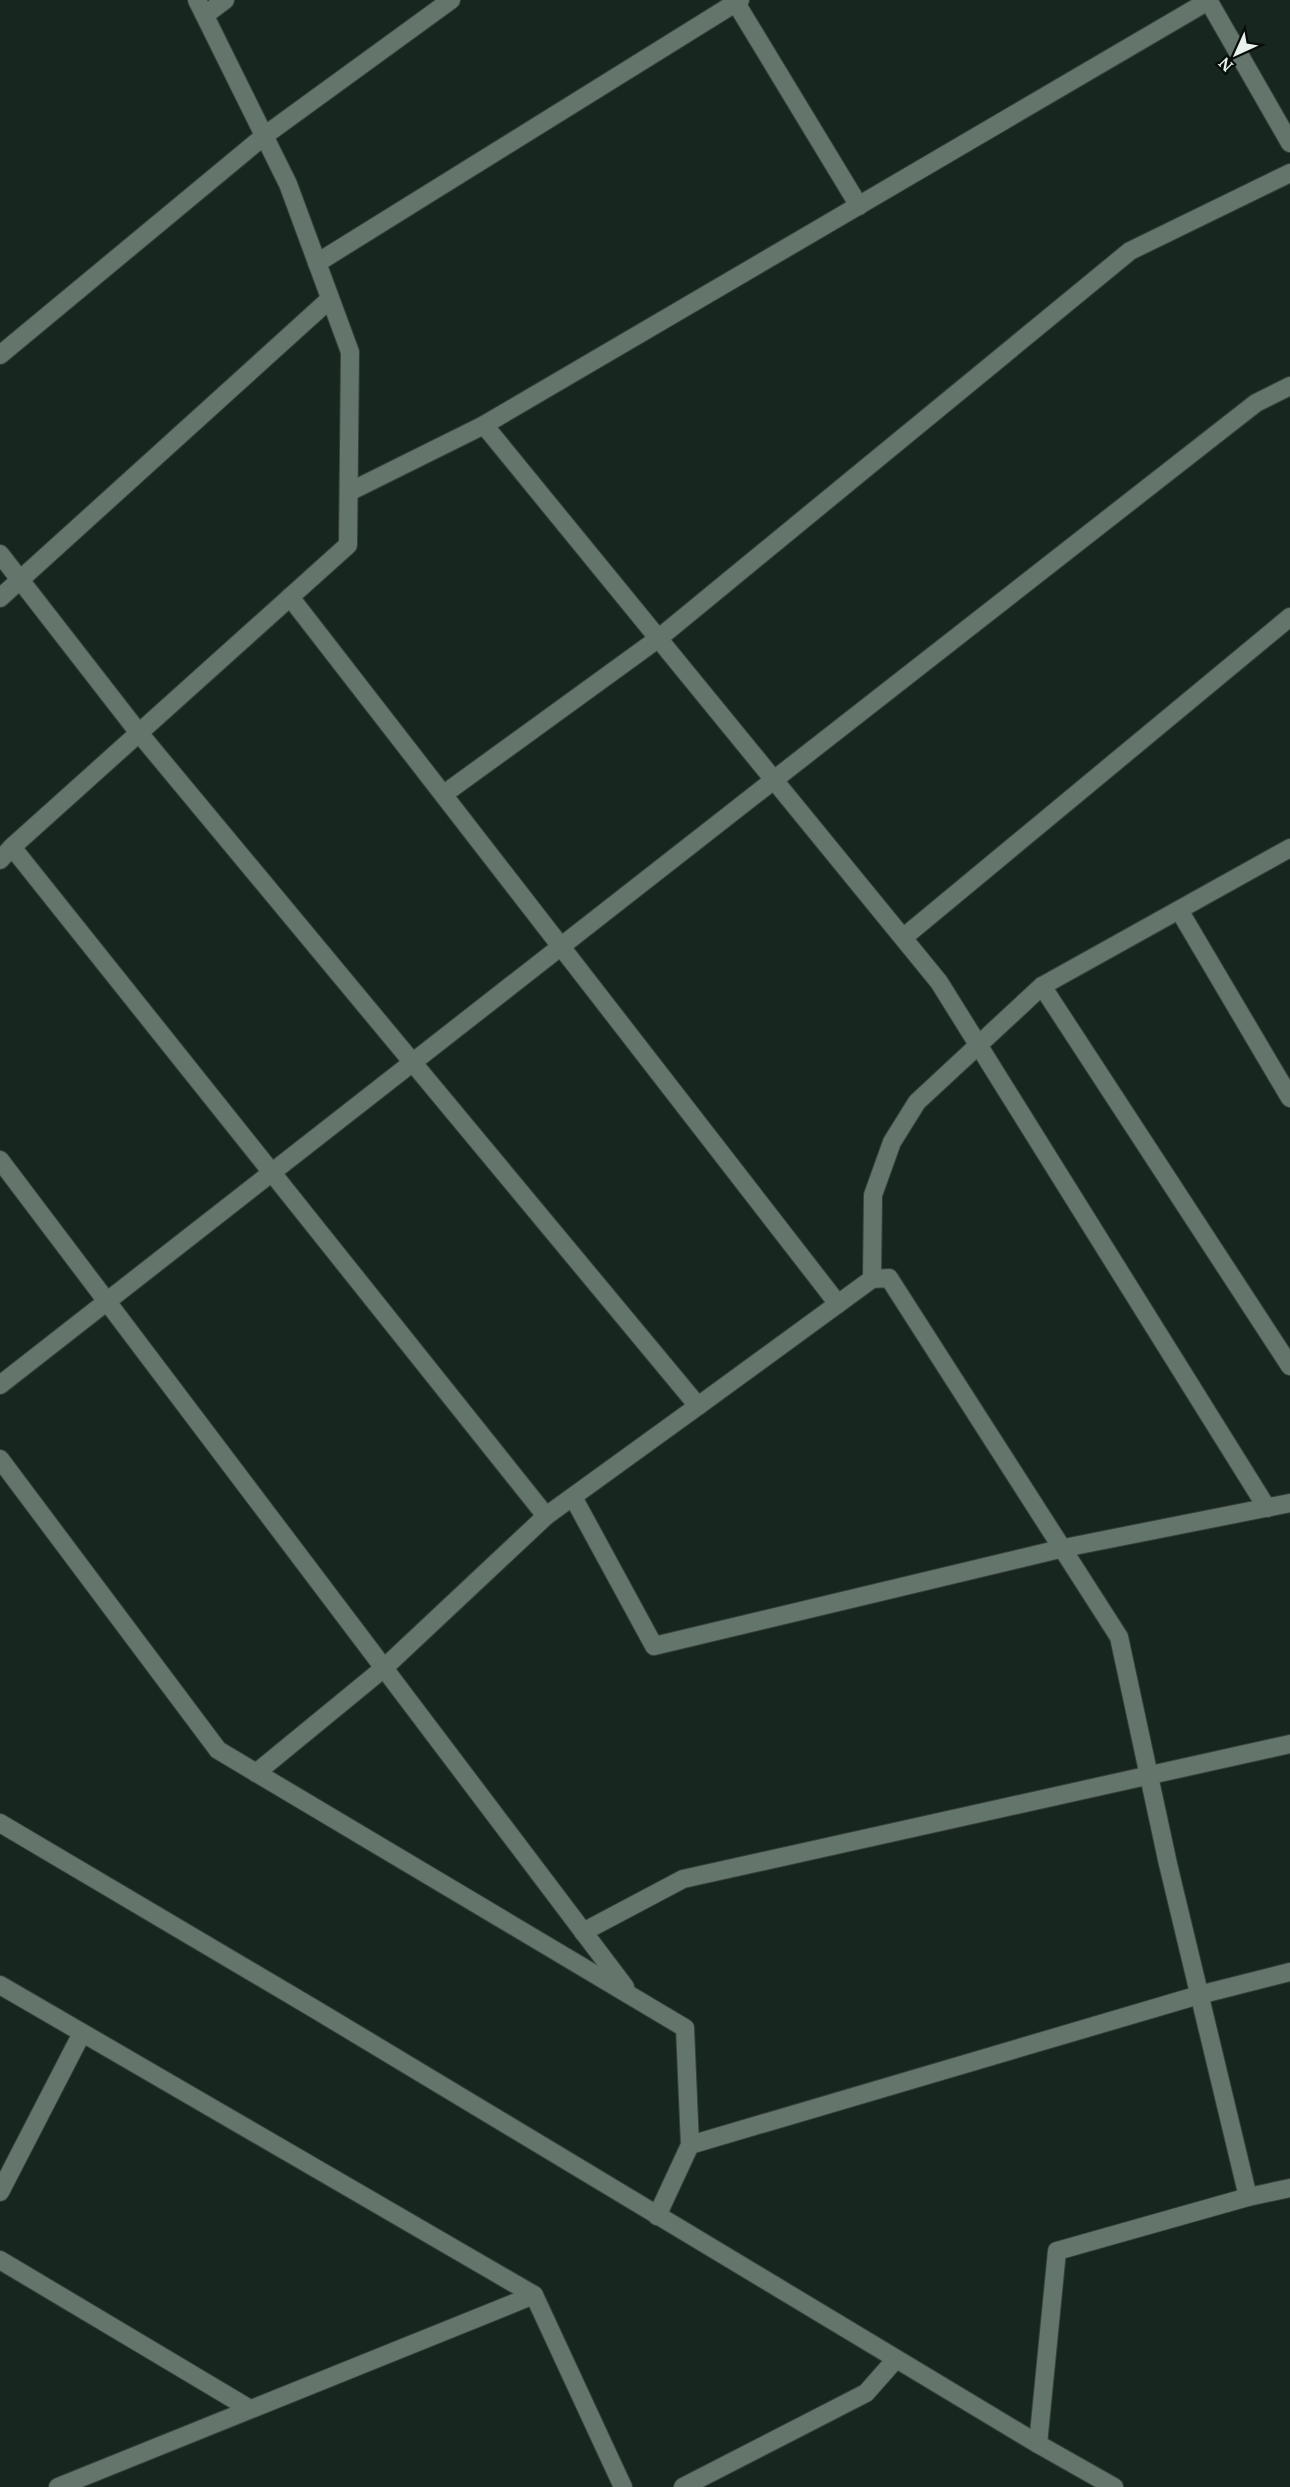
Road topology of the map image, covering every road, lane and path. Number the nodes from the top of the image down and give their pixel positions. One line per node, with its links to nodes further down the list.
1 (225, 0): 5 (street)
2 (451, 0): 6 (street)
3 (1208, 0): 7 (street); 9 (street)
4 (738, 1): 9 (street); 10 (street)
5 (201, 8): 6 (street)
6 (264, 136): 10 (street); 12 (street)
7 (1290, 143)
8 (1290, 173): 21 (street)
9 (859, 206): 14 (street)
10 (317, 263): 11 (street)
11 (330, 299): 15 (street); 17 (street)
12 (0, 355)
13 (1290, 386): 23 (street)
14 (484, 425): 15 (street); 21 (street)
15 (349, 492): 18 (street)
16 (0, 555): 17 (street)
17 (20, 581): 19 (street); 22 (street)
18 (290, 597): 22 (street); 24 (street)
19 (0, 598)
20 (1290, 617): 28 (street)
21 (659, 638): 23 (street); 24 (street)
22 (139, 732): 26 (street); 32 (street)
23 (774, 779): 28 (street); 29 (street)
24 (444, 794): 29 (street)
25 (1290, 848): 27 (street)
26 (6, 854): 35 (street)
27 (1179, 910): 30 (street); 33 (street)
28 (904, 938): 31 (street)
29 (562, 945): 32 (street); 38 (street)
30 (1042, 986): 31 (street); 39 (street)
31 (979, 1045): 36 (street); 45 (street)
32 (414, 1061): 35 (street); 41 (street)
33 (1290, 1098)
34 (0, 1160): 37 (street)
35 (272, 1173): 37 (street); 46 (street)
36 (872, 1280): 38 (street); 47 (street)
37 (106, 1301): 40 (street); 48 (street)
38 (838, 1304): 41 (street)
39 (1290, 1366)
40 (0, 1385)
41 (698, 1406): 43 (street)
42 (0, 1459): 50 (street)
43 (573, 1497): 46 (street); 47 (street)
44 (1290, 1503): 45 (street)
45 (1267, 1508): 47 (street)
46 (546, 1516): 48 (street)
47 (1064, 1548): 51 (street)
48 (384, 1668): 50 (street); 53 (street)
49 (1290, 1744): 51 (street)
50 (256, 1773): 57 (street)
51 (1149, 1777): 53 (street); 56 (street)
52 (0, 1823): 63 (street)
53 (583, 1932): 57 (street)
54 (1290, 1972): 56 (street)
55 (0, 1985): 58 (street)
56 (1199, 1995): 59 (street); 62 (street)
57 (632, 1996): 59 (street)
58 (82, 2033): 61 (street); 65 (street)
59 (690, 2145): 63 (street)
60 (1290, 2188): 62 (street)
61 (0, 2192)
62 (1248, 2197): 68 (street)
63 (657, 2216): 66 (street)
64 (0, 2260): 67 (street)
65 (534, 2295): 67 (street); 69 (street)
66 (896, 2359): 68 (street); 71 (street)
67 (250, 2409): 70 (street)
68 (1038, 2444): 72 (street)
69 (616, 2485)
70 (58, 2487)
71 (684, 2487)
72 (1114, 2487)

